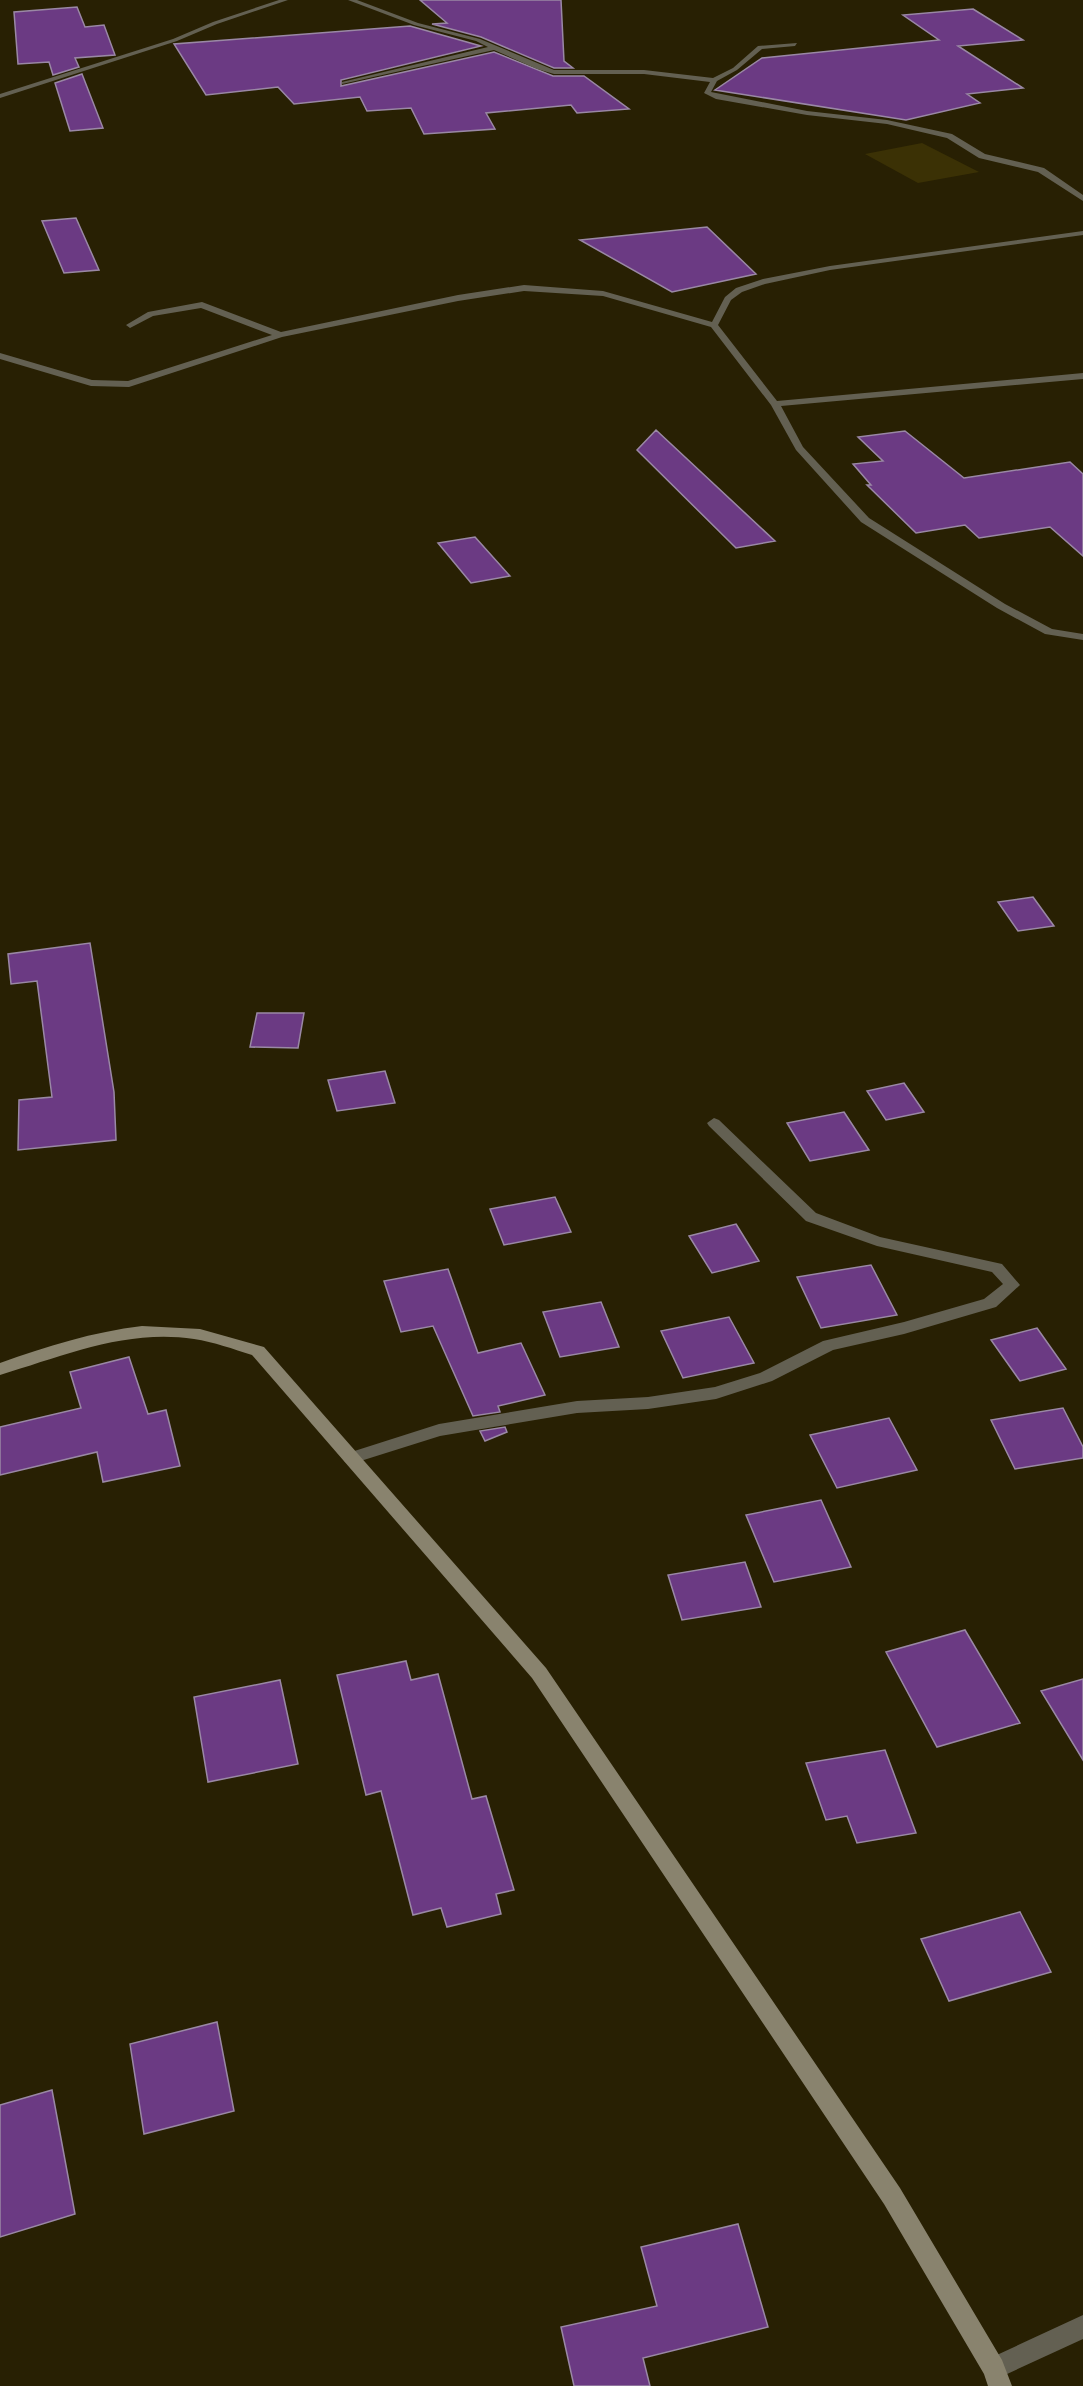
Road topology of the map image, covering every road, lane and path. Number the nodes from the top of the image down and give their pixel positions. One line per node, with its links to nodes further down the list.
1 (285, 0): 7 (street)
2 (351, 0): 4 (street)
3 (795, 44): 5 (street)
4 (493, 48): 5 (street); 6 (street)
5 (714, 80): 8 (street)
6 (344, 83)
7 (2, 95)
8 (1083, 199)
9 (1083, 233): 11 (street)
10 (130, 325): 12 (street)
11 (714, 325): 12 (street); 15 (street)
12 (280, 335): 13 (street)
13 (0, 356)
14 (1083, 376): 15 (street)
15 (775, 404): 16 (street)
16 (1083, 637)
17 (714, 1123): 19 (street)
18 (0, 1369): 19 (main road)
19 (351, 1458): 21 (main road)
20 (1083, 2327): 21 (street)
21 (997, 2377)

